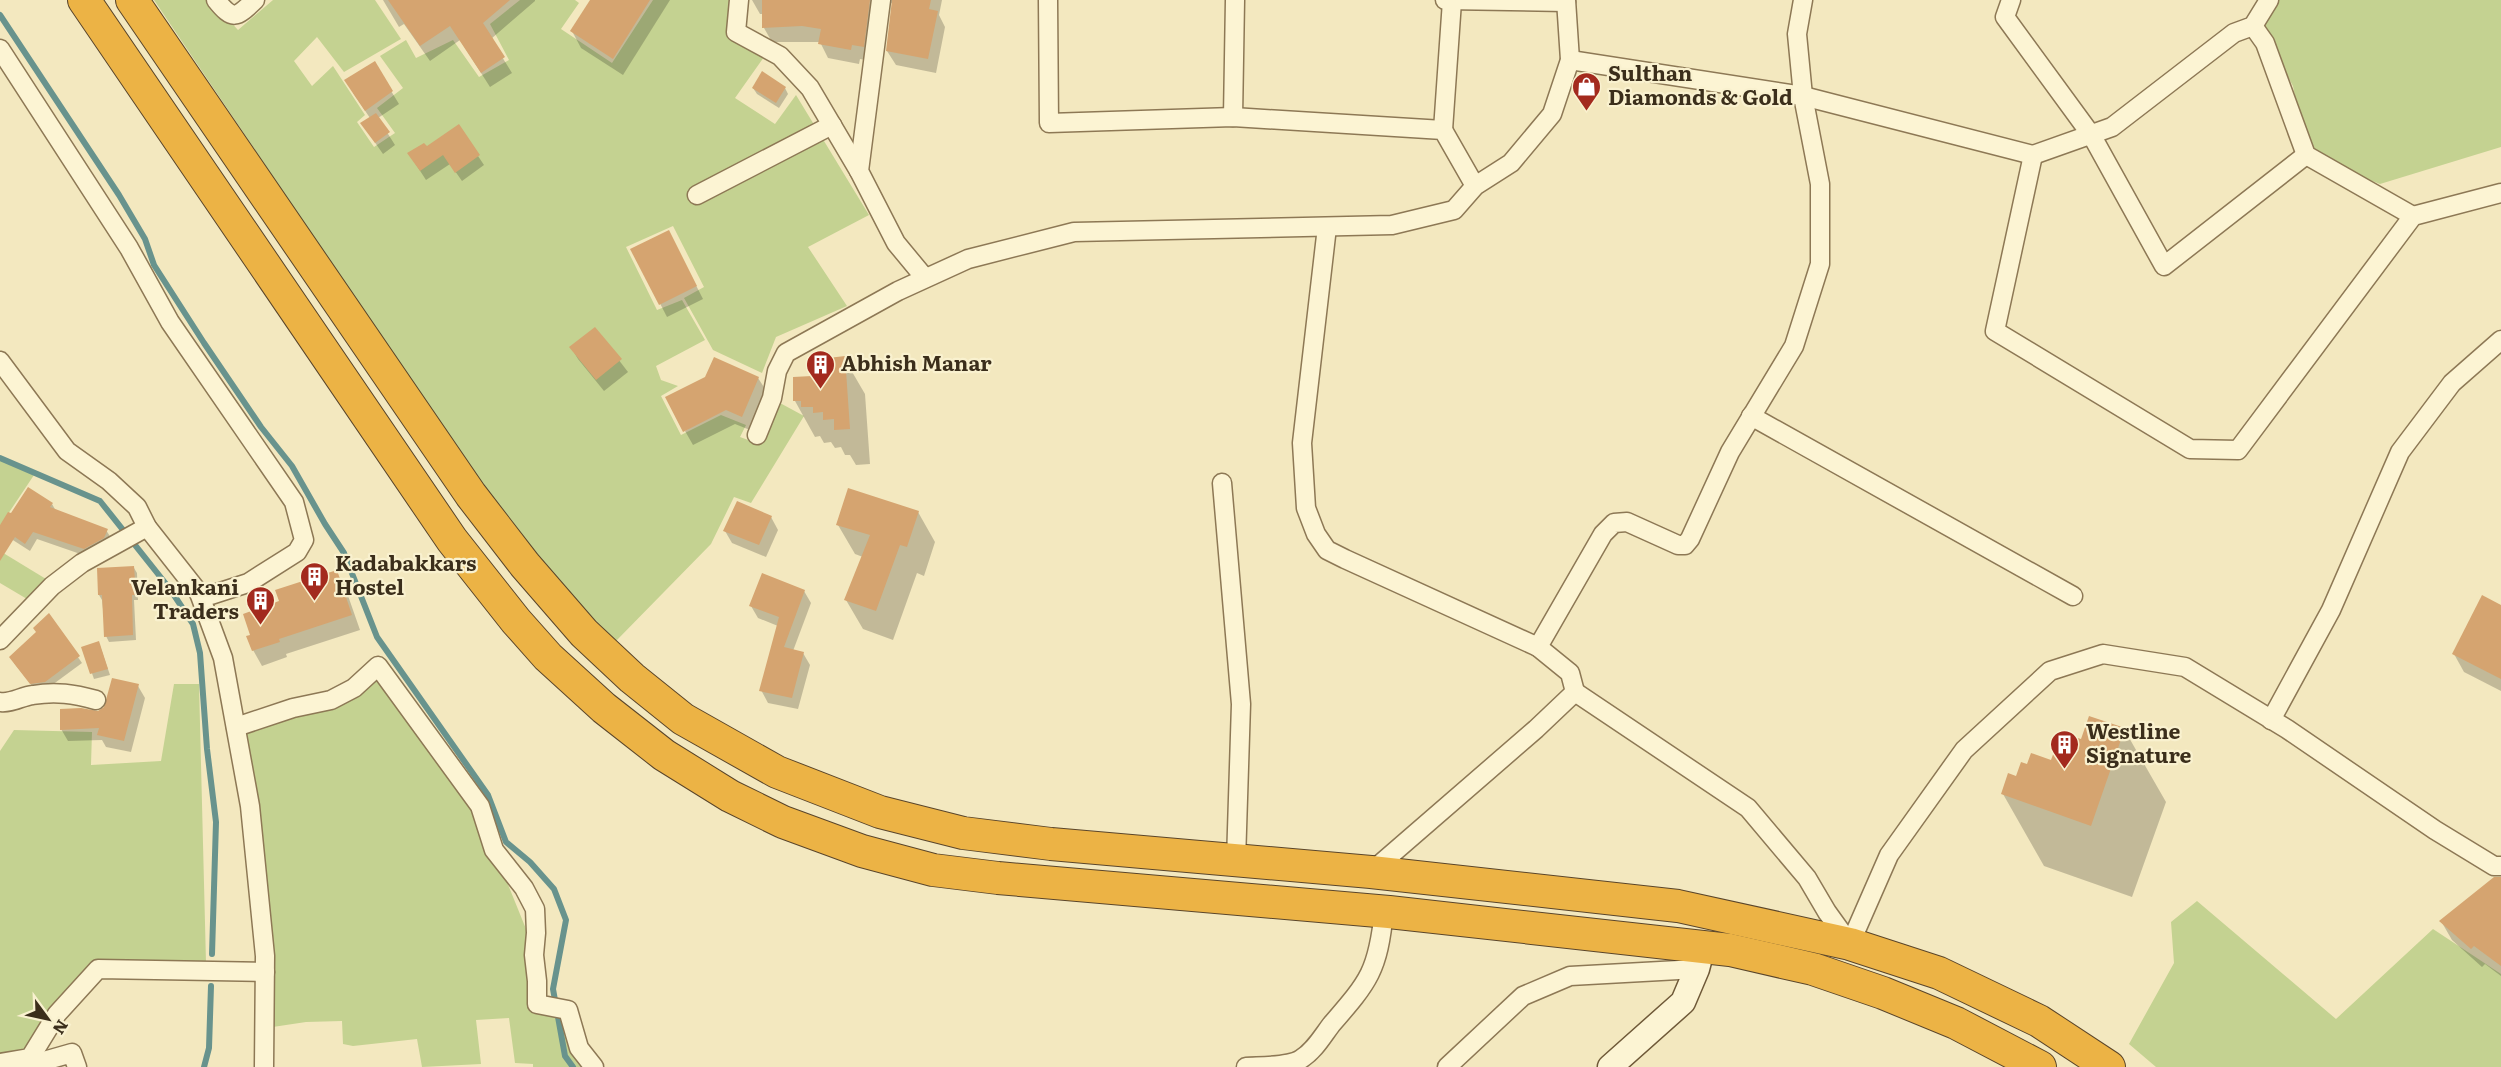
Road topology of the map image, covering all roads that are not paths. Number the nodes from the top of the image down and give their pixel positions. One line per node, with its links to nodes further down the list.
1 (84, 0): 50 (highway)
2 (132, 0): 47 (highway)
3 (216, 0): 4 (street)
4 (255, 0)
5 (739, 0): 20 (street)
6 (881, 0): 25 (street)
7 (1048, 0): 19 (street)
8 (1235, 0): 19 (street)
9 (1445, 0): 13 (street)
10 (1803, 0): 18 (street)
11 (2011, 0): 22 (street)
12 (2269, 0): 15 (street)
13 (1452, 1): 14 (street); 21 (street)
14 (1566, 1): 17 (street)
15 (2253, 26): 22 (street); 24 (street)
16 (0, 49): 38 (street)
17 (1570, 60): 18 (street); 26 (street)
18 (1803, 96): 23 (street); 34 (street)
19 (1233, 117): 21 (street)
20 (832, 125): 25 (street); 28 (street)
21 (1443, 130): 26 (street)
22 (2092, 136): 23 (street); 24 (street)
23 (2033, 155): 29 (street)
24 (2306, 155): 29 (street)
25 (859, 171): 31 (street)
26 (1475, 186): 30 (street)
27 (2501, 193): 29 (street)
28 (697, 195)
29 (2413, 216)
30 (1327, 227): 31 (street); 41 (street)
31 (924, 278): 35 (street)
32 (2501, 340): 45 (street)
33 (0, 361): 37 (street)
34 (1751, 416): 39 (street); 41 (street)
35 (757, 435)
36 (1222, 483): 47 (street)
37 (147, 527): 38 (street); 40 (street)
38 (199, 593): 46 (street)
39 (2073, 596)
40 (0, 640)
41 (1538, 647): 42 (street)
42 (1575, 692): 49 (street); 51 (street)
43 (96, 700): 44 (street)
44 (0, 702)
45 (2271, 720): 48 (street); 51 (street)
46 (236, 727): 53 (street); 59 (street)
47 (1236, 861): 49 (highway)
48 (2501, 866)
49 (1371, 872): 51 (highway)
50 (1384, 911): 52 (highway); 60 (street)
51 (1850, 944): 63 (highway)
52 (1700, 957): 54 (highway); 61 (street); 62 (street)
53 (265, 972): 55 (street); 58 (street)
54 (2021, 1062)
55 (0, 1063)
56 (23, 1067): 57 (street)
57 (76, 1067)
58 (264, 1067)
59 (594, 1067)
60 (1246, 1067)
61 (1447, 1067)
62 (1610, 1067)
63 (2109, 1067)

